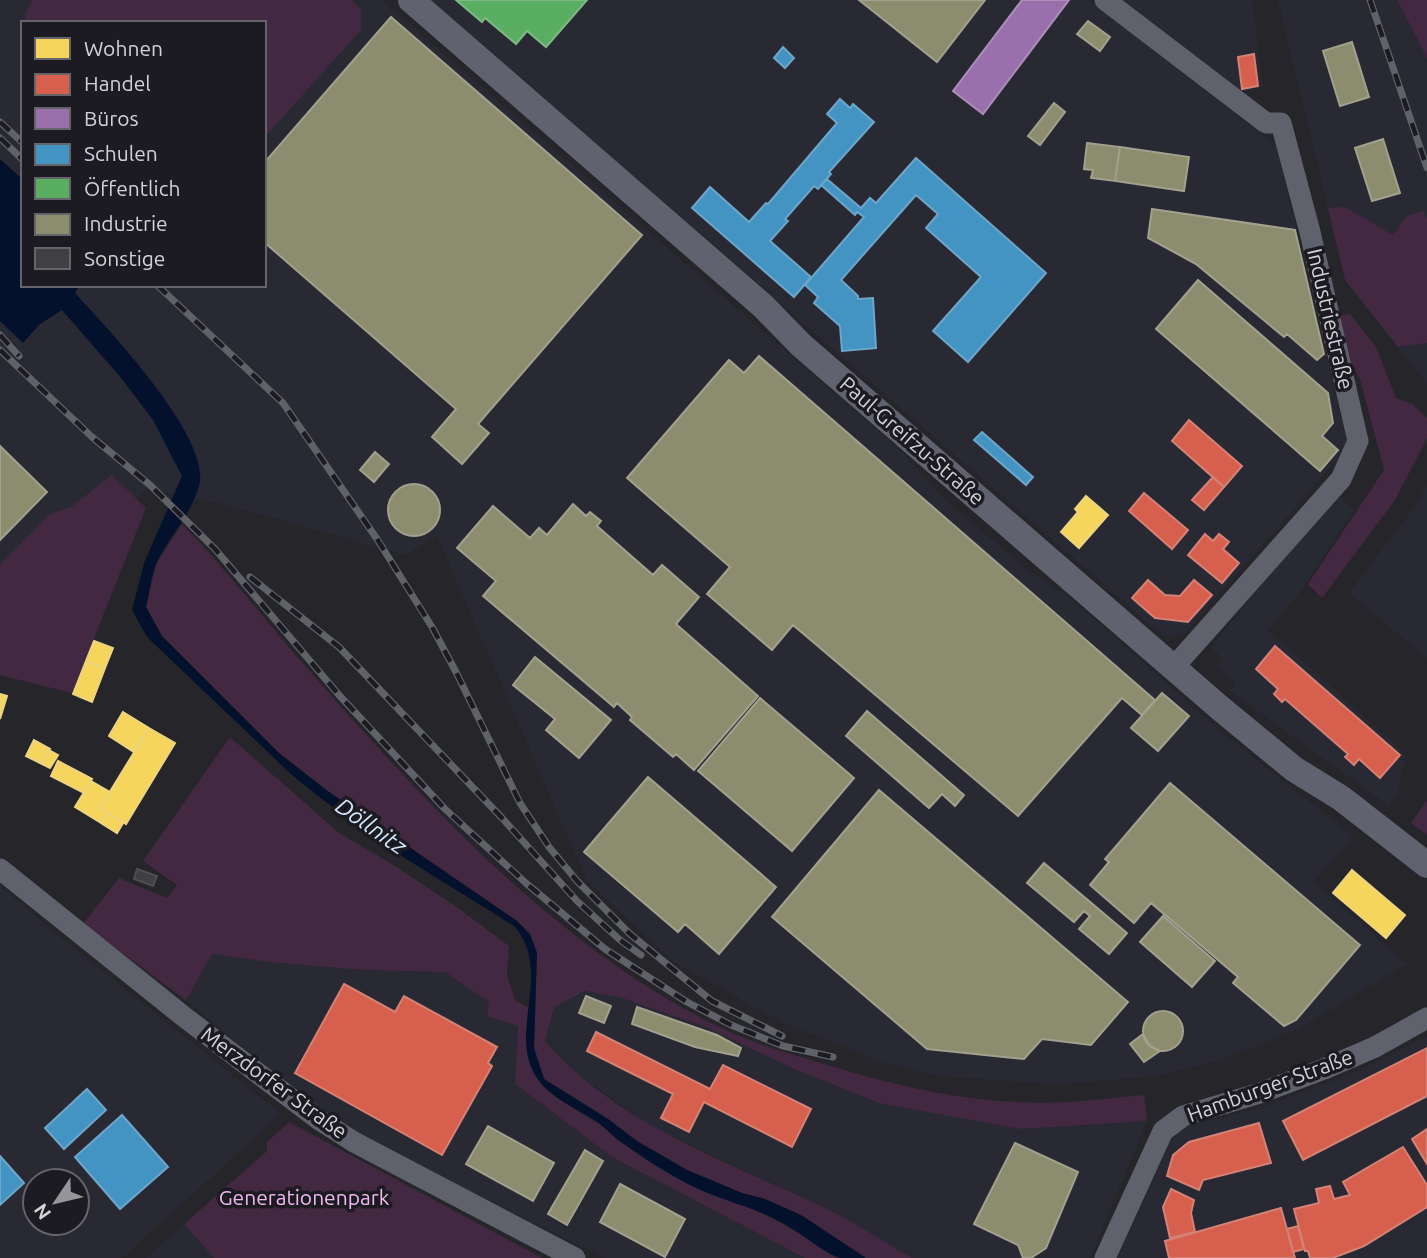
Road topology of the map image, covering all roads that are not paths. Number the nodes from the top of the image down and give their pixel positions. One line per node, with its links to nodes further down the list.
1 (411, 0): 3 (main road, Paul-Greifzu-Straße)
2 (1105, 0): 3 (street, Industriestraße)
3 (1173, 668): 4 (main road, Paul-Greifzu-Straße)
4 (1427, 865)
5 (0, 869): 7 (street, Merzdorfer Straße)
6 (1427, 1018): 8 (street, Hamburger Straße)
7 (575, 1258)
8 (1105, 1258)

